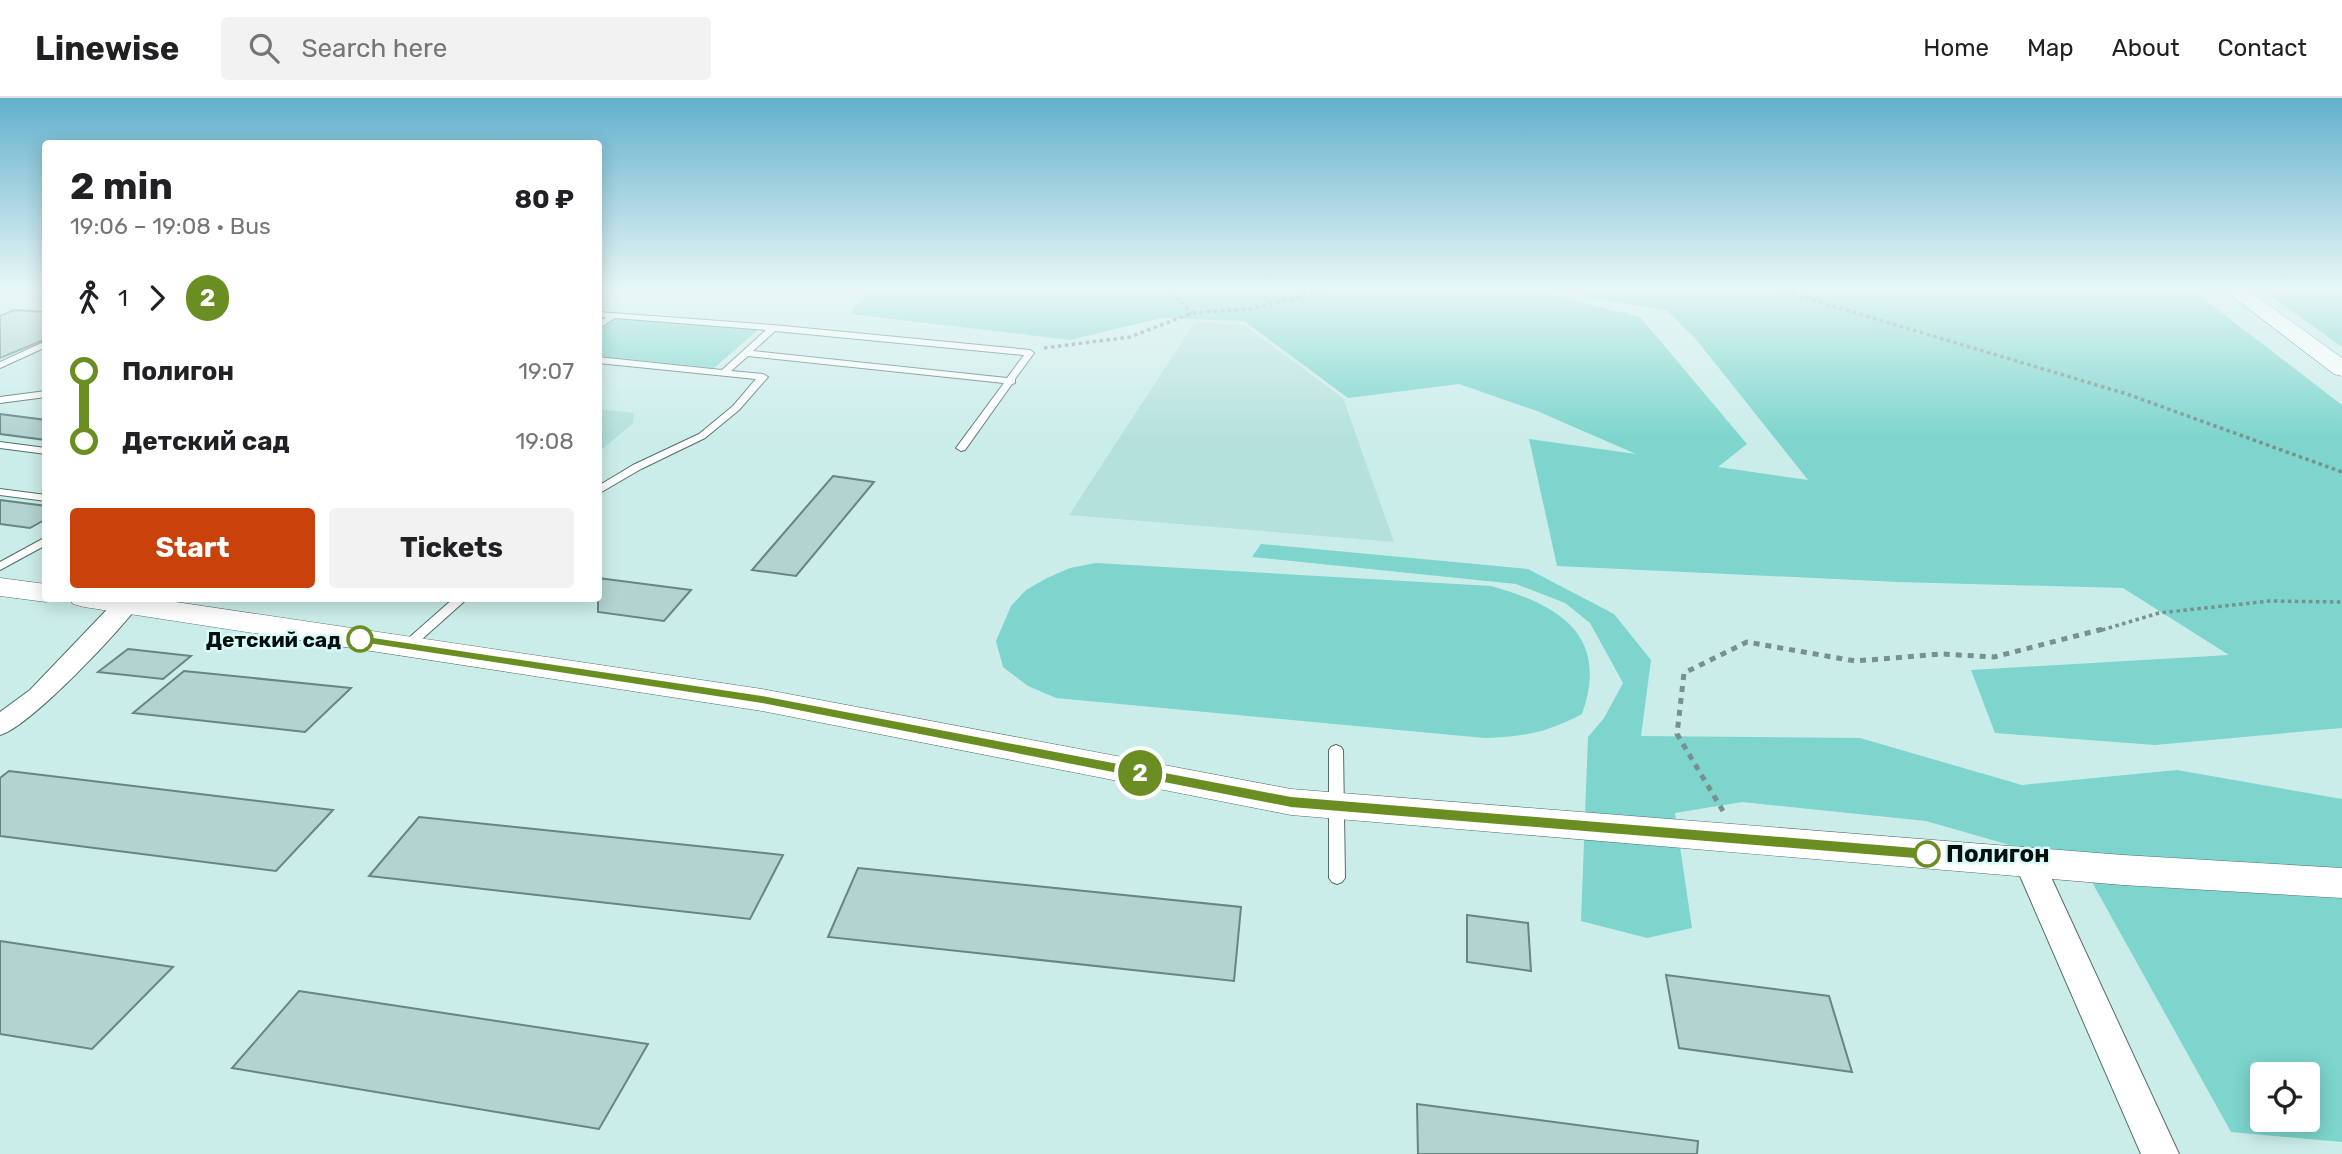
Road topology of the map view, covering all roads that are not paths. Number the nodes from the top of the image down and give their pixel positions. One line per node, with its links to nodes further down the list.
1 (761, 339): 5 (lane)
2 (890, 339): 10 (lane)
3 (2301, 339): 8 (street)
4 (42, 345): 7 (lane)
5 (746, 353): 9 (lane); 10 (lane)
6 (602, 360): 9 (lane)
7 (0, 365)
8 (2342, 369)
9 (723, 374): 16 (lane)
10 (1012, 381): 14 (lane)
11 (42, 395): 12 (lane)
12 (0, 400)
13 (0, 445): 15 (lane)
14 (961, 448)
15 (42, 450)
16 (602, 489)
17 (0, 492): 18 (lane)
18 (42, 497)
19 (42, 544): 20 (lane)
20 (2, 584): 21 (street)
21 (42, 592)
22 (127, 602): 26 (street)
23 (134, 602): 25 (street)
24 (457, 602): 25 (lane)
25 (407, 646): 28 (street)
26 (0, 726)
27 (1336, 750): 28 (lane)
28 (1336, 807): 29 (street); 30 (lane)
29 (2028, 862): 31 (street); 32 (street)
30 (1337, 878)
31 (2342, 883)
32 (2160, 1154)

